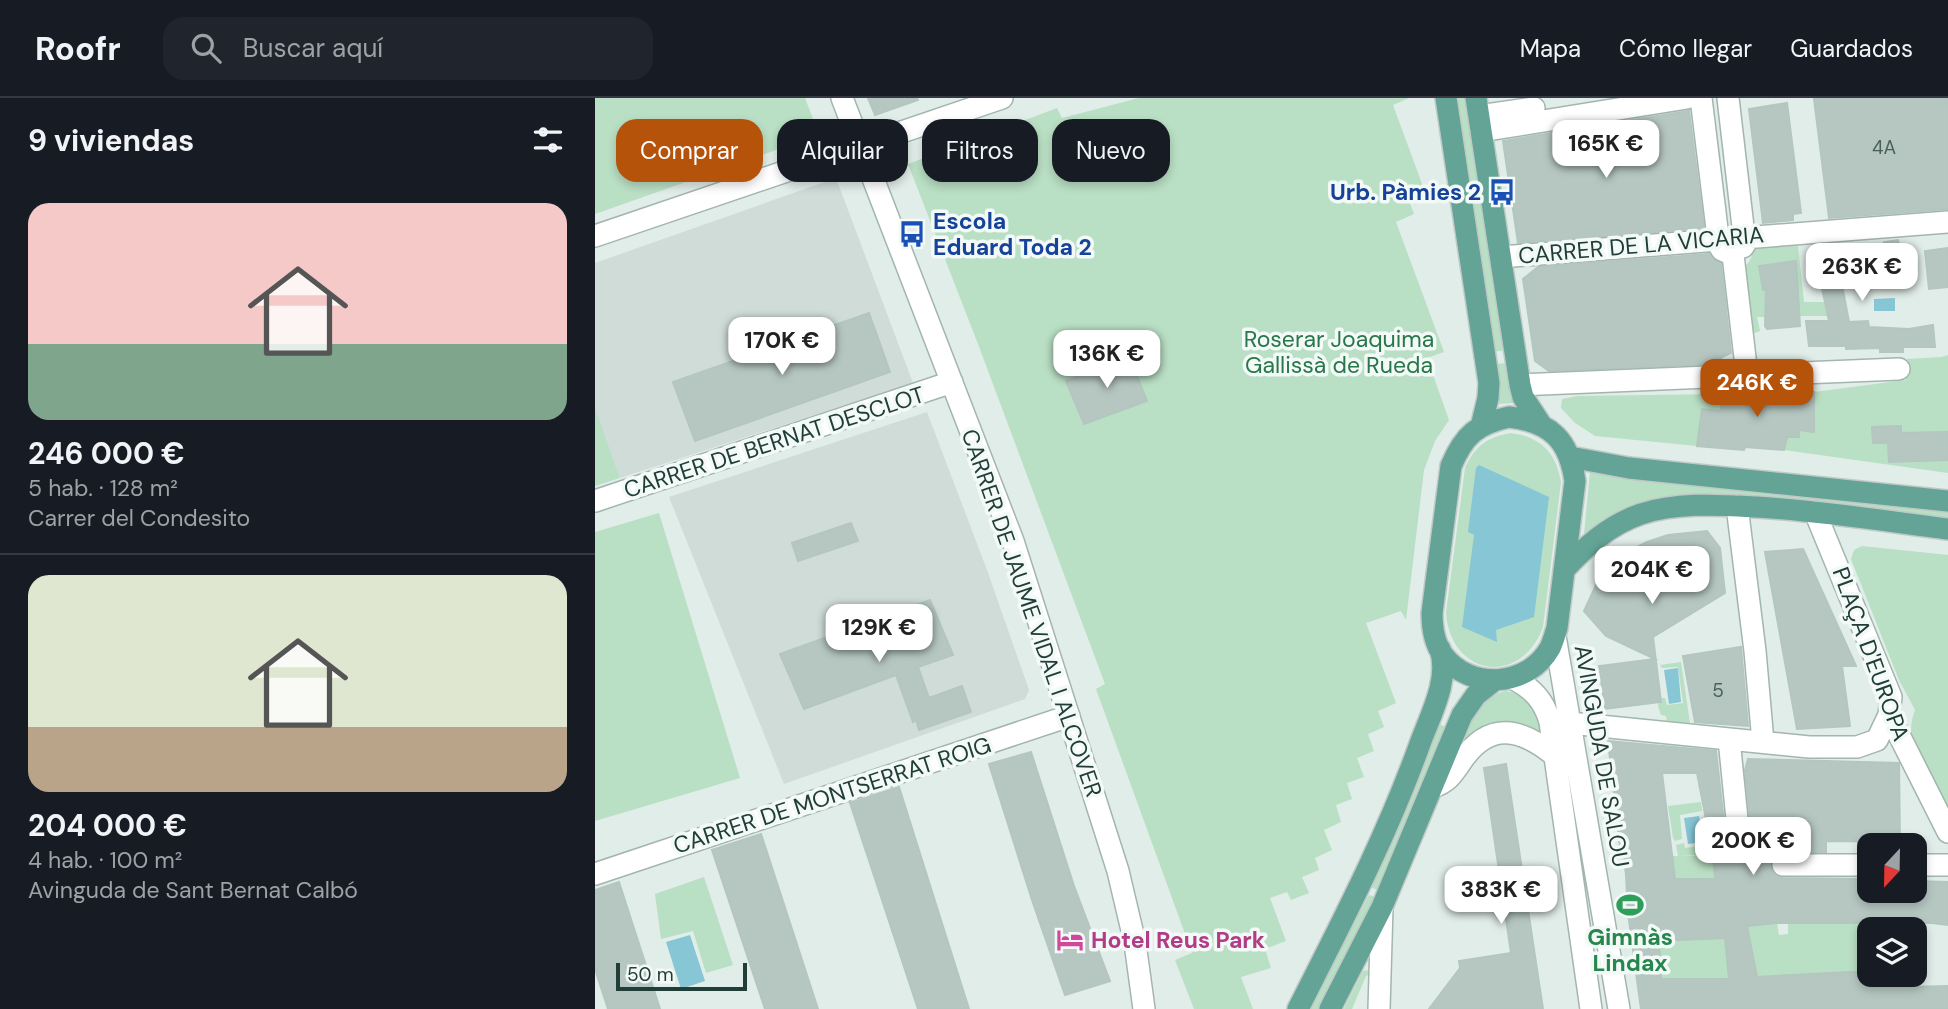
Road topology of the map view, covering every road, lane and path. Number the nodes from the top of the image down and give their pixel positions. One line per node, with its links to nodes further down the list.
1 (842, 98): 9 (street, CARRER DE JAUME VIDAL I ALCOVER)
2 (1002, 98): 10 (street)
3 (1446, 98): 23 (main road)
4 (1602, 98): 8 (street)
5 (1687, 98): 8 (street)
6 (1701, 98): 16 (street)
7 (1728, 98): 15 (street)
8 (1479, 115): 18 (main road)
9 (850, 119)
10 (908, 131)
11 (777, 175): 14 (street)
12 (875, 182): 21 (street, CARRER DE JAUME VIDAL I ALCOVER)
13 (1948, 222): 15 (street, CARRER DE LA VICARIA)
14 (595, 236)
15 (1744, 236): 16 (street, CARRER DE LA VICARIA); 17 (street)
16 (1718, 239): 17 (street); 18 (street, CARRER DE LA VICARIA)
17 (1733, 255): 20 (street)
18 (1501, 257): 22 (main road)
19 (1899, 369): 20 (street)
20 (1747, 375): 22 (street)
21 (952, 382): 26 (street, CARRER DE BERNAT DESCLOT); 36 (street, CARRER DE JAUME VIDAL I ALCOVER)
22 (1520, 385): 24 (main road)
23 (1481, 426): 24 (main road); 33 (main road)
24 (1542, 426): 25 (main road)
25 (1570, 457): 27 (main road); 31 (main road)
26 (595, 501)
27 (1948, 501)
28 (1737, 506): 29 (main road); 31 (main road); 39 (street)
29 (1815, 512): 30 (main road); 35 (street, PLAÇA D'EUROPA)
30 (1948, 528)
31 (1564, 570): 32 (main road)
32 (1555, 636): 34 (main road); 37 (street, AVINGUDA DE SALOU)
33 (1440, 649): 34 (main road); 51 (main road)
34 (1503, 679): 37 (street, AVINGUDA DE SALOU); 41 (main road)
35 (1889, 715): 39 (street); 43 (street, PLAÇA D'EUROPA)
36 (1069, 716): 48 (street, CARRER DE MONTSERRAT ROIG); 50 (street, CARRER DE JAUME VIDAL I ALCOVER)
37 (1560, 723): 38 (street); 40 (street); 55 (street, AVINGUDA DE SALOU)
38 (1729, 739): 39 (street); 42 (street)
39 (1763, 742)
40 (1555, 756): 41 (street, AVINGUDA DE SALOU); 54 (street)
41 (1433, 787): 49 (main road)
42 (1738, 829)
43 (1948, 832)
44 (1783, 865): 45 (street)
45 (1857, 865)
46 (1927, 865): 47 (street)
47 (1946, 865)
48 (595, 874)
49 (1382, 907): 52 (main road); 53 (street)
50 (1144, 1009)
51 (1298, 1009)
52 (1330, 1009)
53 (1379, 1009)
54 (1591, 1009)
55 (1619, 1009)

